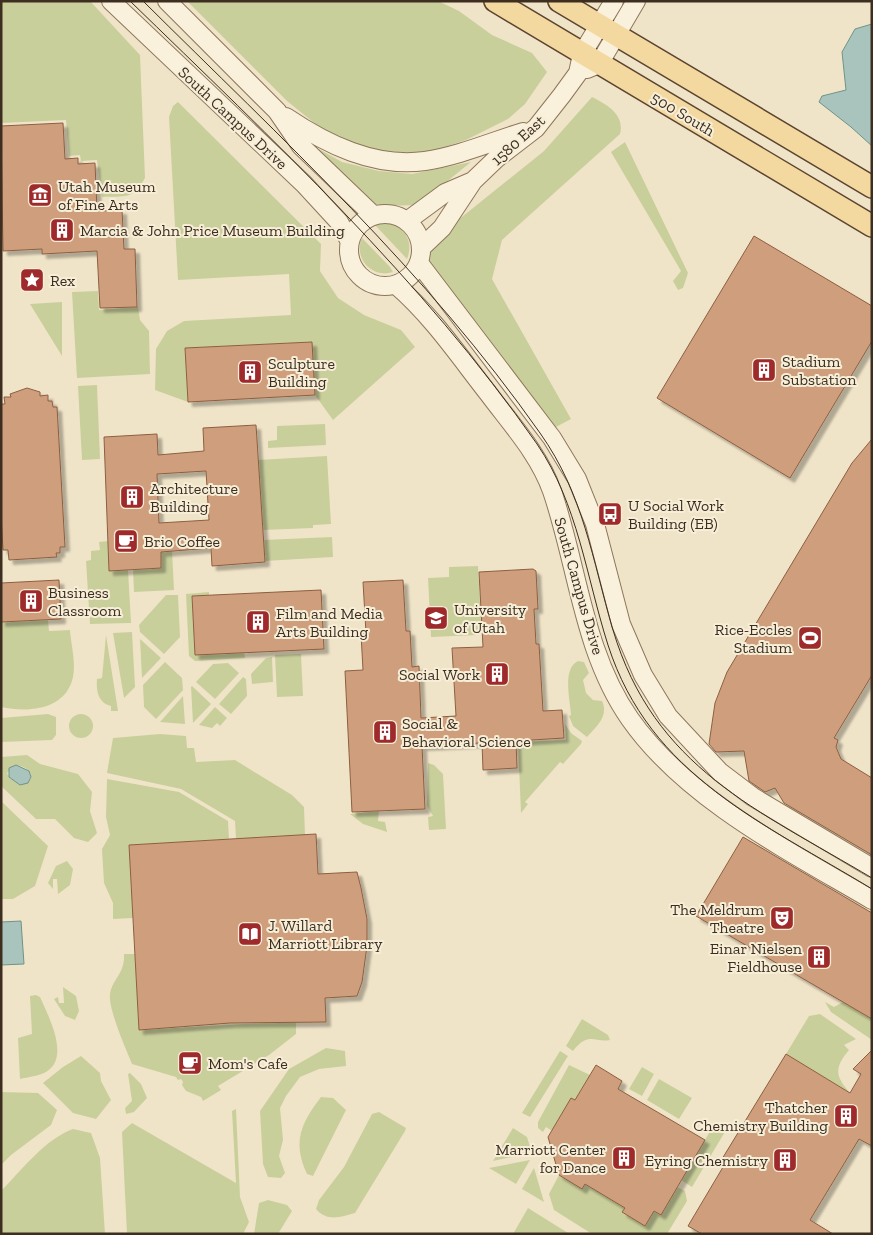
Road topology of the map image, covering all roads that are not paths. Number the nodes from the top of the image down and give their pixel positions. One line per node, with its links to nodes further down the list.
1 (111, 1): 16 (street, South Campus Drive)
2 (167, 1): 9 (street, South Campus Drive)
3 (494, 1): 8 (main road, 500 South)
4 (559, 1): 7 (main road, 500 South)
5 (614, 1): 7 (street)
6 (636, 1): 7 (street)
7 (608, 31): 8 (street, 1580 East); 12 (main road, 500 South)
8 (586, 64): 10 (street, 1580 East); 15 (main road, 500 South)
9 (277, 111): 10 (street); 13 (street, South Campus Drive)
10 (536, 128): 11 (street, 1580 East)
11 (473, 180): 14 (street, 1580 East); 17 (street, 1580 East)
12 (872, 187)
13 (373, 215): 14 (street); 16 (street)
14 (407, 221): 17 (street)
15 (872, 226)
16 (349, 240): 18 (street)
17 (420, 255): 18 (street); 19 (street, South Campus Drive)
18 (396, 285): 20 (street, South Campus Drive)
19 (872, 868)
20 (872, 900)

